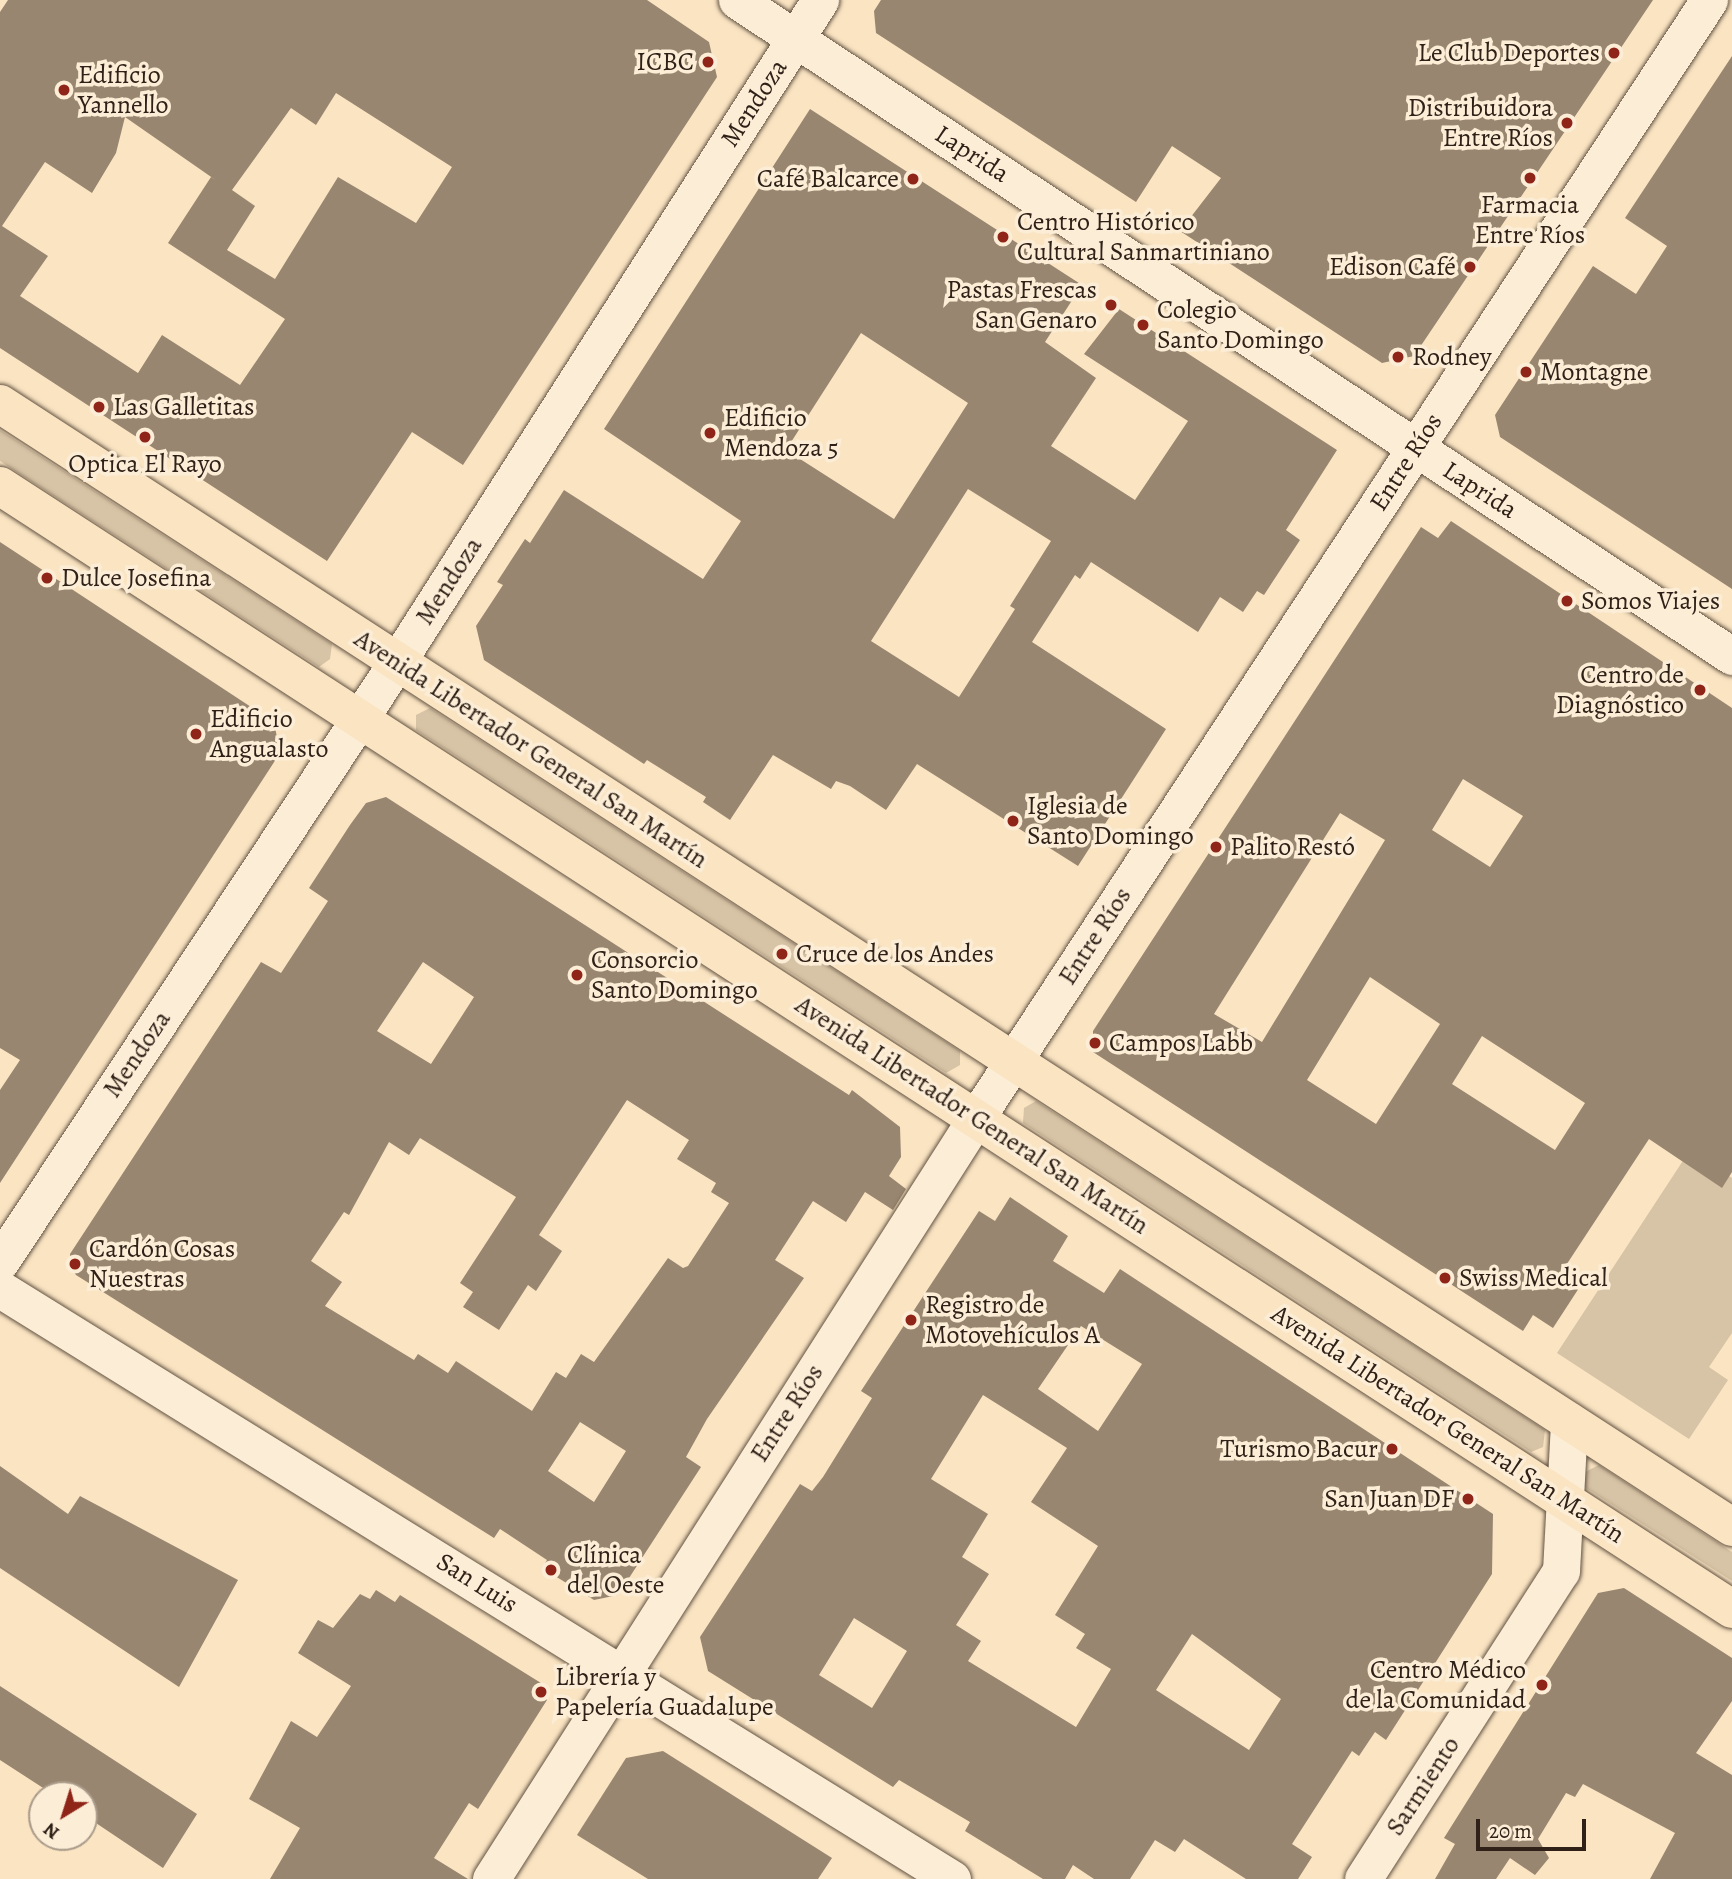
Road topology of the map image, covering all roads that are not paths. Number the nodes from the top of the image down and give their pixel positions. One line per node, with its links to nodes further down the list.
1 (737, 0): 4 (street, Laprida)
2 (820, 0): 4 (street, Mendoza)
3 (1709, 0): 6 (street, Entre Ríos)
4 (796, 38): 6 (street, Laprida); 9 (street, Mendoza)
5 (0, 404): 9 (main road, Avenida Libertador General San Martín)
6 (1415, 447): 8 (street, Laprida); 11 (street, Entre Ríos)
7 (0, 486): 10 (main road, Avenida Libertador General San Martín)
8 (1732, 656)
9 (397, 662): 10 (street, Mendoza); 11 (main road, Avenida Libertador General San Martín)
10 (359, 719): 12 (main road, Avenida Libertador General San Martín); 13 (street, Mendoza)
11 (1013, 1061): 12 (street, Entre Ríos); 15 (main road, Avenida Libertador General San Martín)
12 (976, 1118): 16 (main road, Avenida Libertador General San Martín); 19 (street, Entre Ríos)
13 (0, 1262)
14 (0, 1289): 19 (street, San Luis)
15 (1569, 1421): 16 (street, Sarmiento); 17 (main road, Avenida Libertador General San Martín)
16 (1564, 1499): 18 (main road, Avenida Libertador General San Martín); 22 (street, Sarmiento)
17 (1732, 1527)
18 (1732, 1609)
19 (622, 1673): 20 (street, Entre Ríos); 21 (street, San Luis)
20 (491, 1879)
21 (952, 1879)
22 (1363, 1879)

